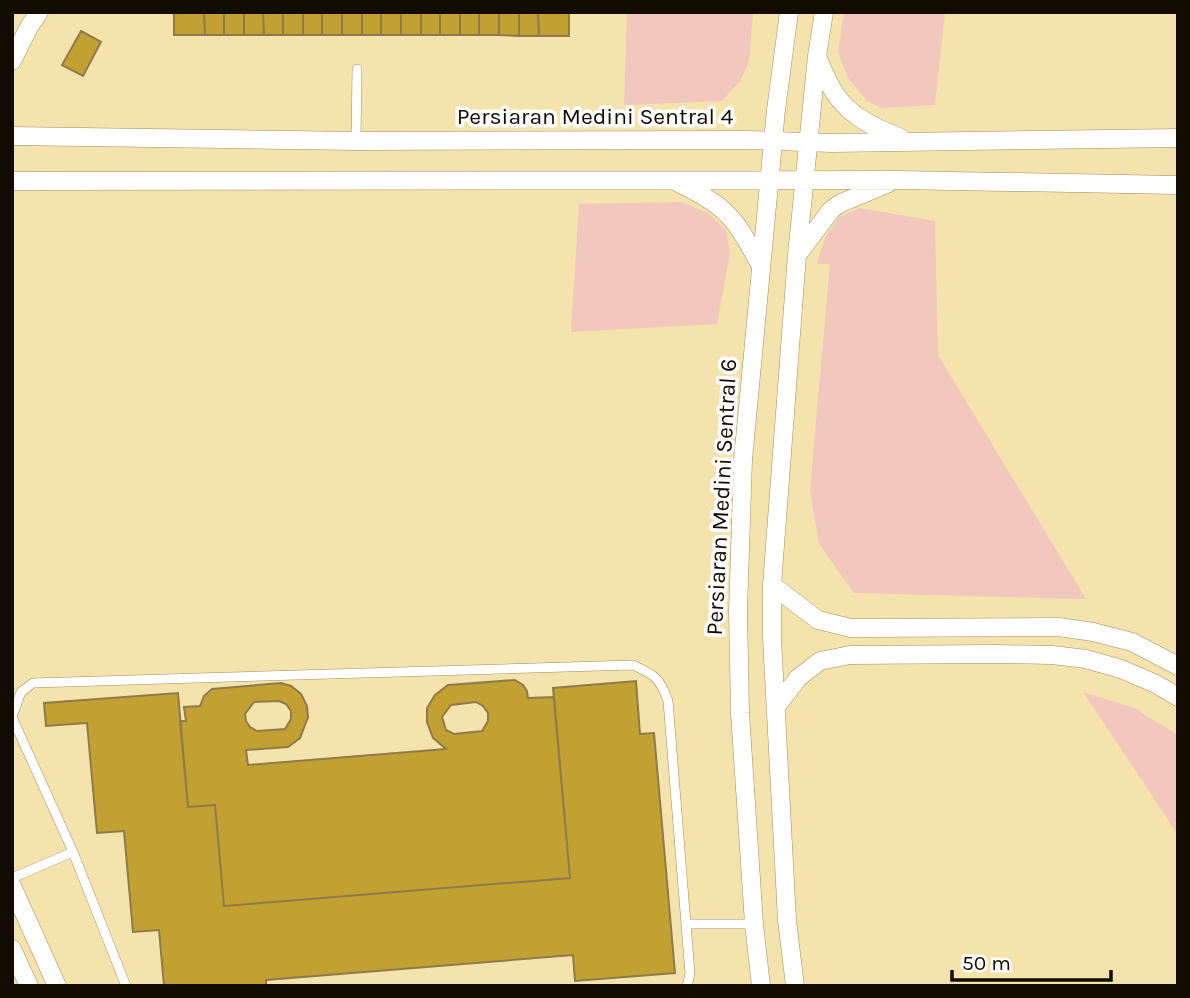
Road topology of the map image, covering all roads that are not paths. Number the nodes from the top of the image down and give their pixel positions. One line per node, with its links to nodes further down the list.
1 (39, 12): 5 (street)
2 (789, 12): 10 (street, Persiaran Medini Sentral 6)
3 (824, 12): 4 (street)
4 (817, 56): 11 (street); 12 (street)
5 (12, 61)
6 (357, 69): 9 (lane)
7 (12, 136): 9 (street, Persiaran Medini Sentral 4)
8 (1178, 138): 11 (street, Persiaran Medini Sentral 4)
9 (356, 141): 10 (street, Persiaran Medini Sentral 4)
10 (773, 141): 12 (street, Persiaran Medini Sentral 4); 16 (street, Persiaran Medini Sentral 6)
11 (908, 141): 12 (street, Persiaran Medini Sentral 4)
12 (808, 142): 17 (street)
13 (898, 180): 17 (street); 18 (street); 19 (street)
14 (12, 181): 15 (street)
15 (675, 181): 16 (street); 20 (street)
16 (769, 181): 17 (street); 20 (street, Persiaran Medini Sentral 6)
17 (804, 181): 19 (street)
18 (1178, 185)
19 (797, 255): 21 (street)
20 (761, 266): 32 (street, Persiaran Medini Sentral 6)
21 (772, 584): 22 (street); 26 (street)
22 (999, 627): 23 (street); 24 (street)
23 (997, 654): 25 (street); 26 (street)
24 (1178, 666)
25 (1178, 696)
26 (776, 708): 39 (street)
27 (12, 717): 28 (lane); 31 (lane)
28 (73, 852): 29 (lane); 36 (lane)
29 (12, 878)
30 (12, 886): 35 (street)
31 (686, 924): 32 (lane); 37 (lane)
32 (754, 924): 38 (street, Persiaran Medini Sentral 6)
33 (12, 949): 34 (street)
34 (29, 986)
35 (57, 986)
36 (126, 986)
37 (687, 986)
38 (761, 986)
39 (795, 986)

